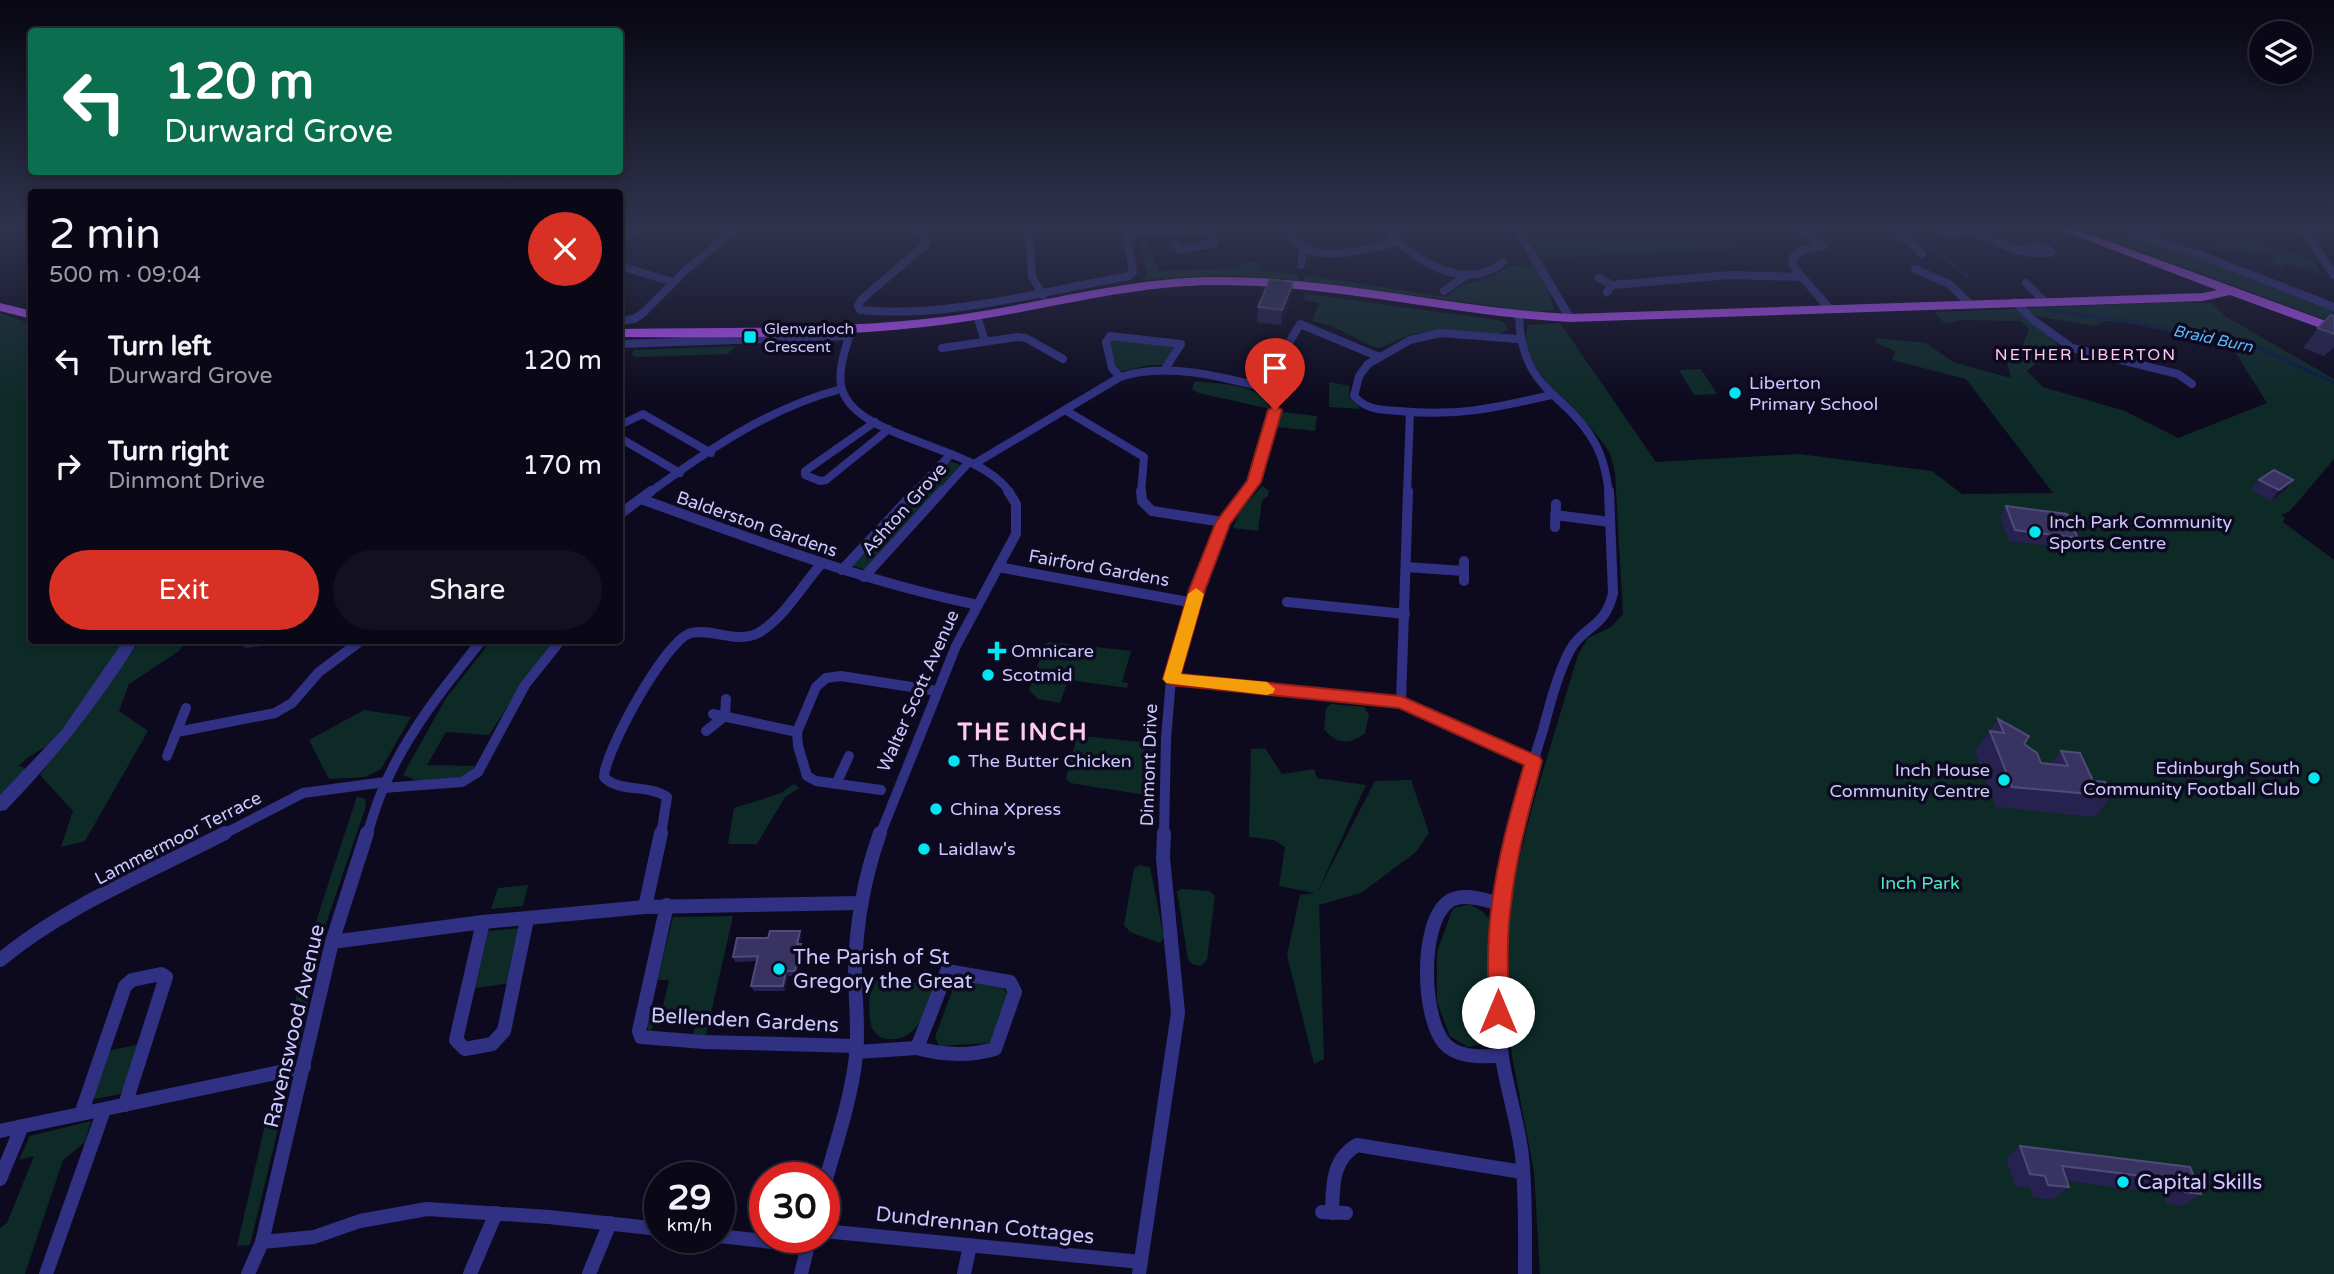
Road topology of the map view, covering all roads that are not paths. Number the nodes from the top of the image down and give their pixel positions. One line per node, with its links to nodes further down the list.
1 (669, 286): 29 (street)
2 (877, 286): 18 (street)
3 (1038, 286): 18 (street)
4 (1087, 286): 18 (street)
5 (1130, 286): 18 (main road)
6 (1304, 286): 27 (main road)
7 (1450, 286): 16 (street)
8 (1551, 286): 28 (street)
9 (1607, 286): 10 (street)
10 (1631, 286)
11 (1810, 286): 24 (street)
12 (1952, 286): 21 (street)
13 (2029, 286): 19 (street)
14 (2219, 286): 17 (main road)
15 (2285, 286): 23 (street)
16 (1444, 291)
17 (2231, 291): 19 (main road); 30 (main road)
18 (1045, 297): 26 (main road)
19 (2044, 301): 20 (main road)
20 (2015, 302): 21 (main road); 42 (street)
21 (1970, 304): 24 (main road)
22 (0, 307): 25 (main road)
23 (2334, 307)
24 (1830, 309): 28 (main road)
25 (28, 314)
26 (977, 316): 31 (main road); 34 (street)
27 (1519, 317): 28 (main road); 33 (street)
28 (1570, 318)
29 (623, 320)
30 (2334, 329)
31 (851, 332): 32 (main road); 36 (street); 43 (street)
32 (623, 333)
33 (1518, 339): 38 (street); 44 (street)
34 (985, 341): 37 (street); 39 (street)
35 (1290, 341): 38 (street)
36 (623, 344)
37 (942, 348)
38 (1377, 356): 46 (street)
39 (1063, 359)
40 (1165, 369): 41 (street, Dinmont Drive); 41 (street); 57 (street, Dinmont Drive)
41 (1120, 377): 45 (street, Dinmont Drive)
42 (2192, 384)
43 (841, 389): 47 (street, Walter Scott Avenue); 51 (street)
44 (1551, 395): 46 (street); 58 (street)
45 (1065, 410): 53 (street, Dinmont Drive); 57 (street)
46 (1410, 412): 62 (street)
47 (875, 422): 49 (street, Walter Scott Avenue); 49 (street)
48 (623, 424): 51 (street)
49 (889, 429): 52 (street, Walter Scott Avenue)
50 (623, 440): 54 (street)
51 (711, 453): 54 (street)
52 (951, 454): 53 (street, Walter Scott Avenue); 63 (street, Ashton Grove)
53 (971, 463): 61 (street, Walter Scott Avenue); 65 (street, Ashton Grove)
54 (680, 473): 55 (street)
55 (641, 499): 56 (street); 60 (street, Balderston Gardens)
56 (623, 512)
57 (1223, 522): 67 (street, Dinmont Drive)
58 (1610, 522): 59 (street); 85 (street)
59 (1555, 527)
60 (821, 564): 63 (street, Balderston Gardens); 93 (street)
61 (998, 567): 67 (street, Fairford Gardens); 68 (street, Walter Scott Avenue)
62 (1406, 567): 64 (street); 69 (street)
63 (842, 570): 65 (street, Balderston Gardens)
64 (1464, 571)
65 (864, 577): 68 (street, Balderston Gardens)
66 (1287, 602): 69 (street)
67 (1194, 603): 74 (street, Dinmont Drive)
68 (978, 605): 75 (street, Walter Scott Avenue)
69 (1405, 614): 77 (street)
70 (129, 644): 89 (street)
71 (356, 644): 81 (street)
72 (479, 644): 87 (street, Ravenswood Avenue)
73 (558, 644): 87 (street)
74 (1171, 679): 77 (street); 118 (street, Dinmont Drive)
75 (937, 691): 82 (street); 90 (street, Walter Scott Avenue)
76 (726, 699): 79 (street)
77 (1401, 702): 85 (street)
78 (186, 708): 81 (street)
79 (719, 715): 80 (street); 82 (street)
80 (706, 731)
81 (177, 732): 83 (street)
82 (797, 732): 86 (street)
83 (167, 756)
84 (849, 756): 86 (street)
85 (1534, 761): 91 (street)
86 (836, 784): 88 (street)
87 (384, 785): 96 (street, Ravenswood Avenue); 97 (street, Lammermoor Terrace)
88 (881, 790)
89 (0, 804)
90 (860, 904): 92 (street); 99 (street, Walter Scott Avenue)
91 (1501, 904): 100 (street); 100 (street)
92 (667, 905): 93 (street); 99 (street, Bellenden Gardens)
93 (645, 906): 94 (street)
94 (527, 919): 95 (street); 95 (street)
95 (483, 922): 96 (street)
96 (332, 942): 101 (street, Ravenswood Avenue)
97 (0, 960)
98 (917, 1048): 98 (street); 99 (street)
99 (856, 1049): 107 (street, Walter Scott Avenue)
100 (1502, 1056): 108 (street)
101 (304, 1067): 102 (street); 115 (street, Ravenswood Avenue)
102 (125, 1105): 103 (street); 104 (street)
103 (104, 1110): 104 (street); 119 (street)
104 (81, 1114): 105 (street)
105 (22, 1126): 106 (street); 109 (street)
106 (0, 1130)
107 (831, 1162)
108 (1522, 1172): 111 (street); 125 (street)
109 (0, 1179)
110 (496, 1213): 112 (street); 115 (street); 121 (street)
111 (1333, 1213)
112 (610, 1223): 113 (street); 122 (street)
113 (644, 1227)
114 (840, 1232): 116 (street, Dundrennan Cottages)
115 (262, 1242): 120 (street, Ravenswood Avenue)
116 (970, 1244): 118 (street, Dundrennan Cottages); 124 (street)
117 (806, 1253): 123 (street)
118 (1140, 1268)
119 (46, 1274)
120 (248, 1274)
121 (470, 1274)
122 (589, 1274)
123 (801, 1274)
124 (964, 1274)
125 (1525, 1274)

